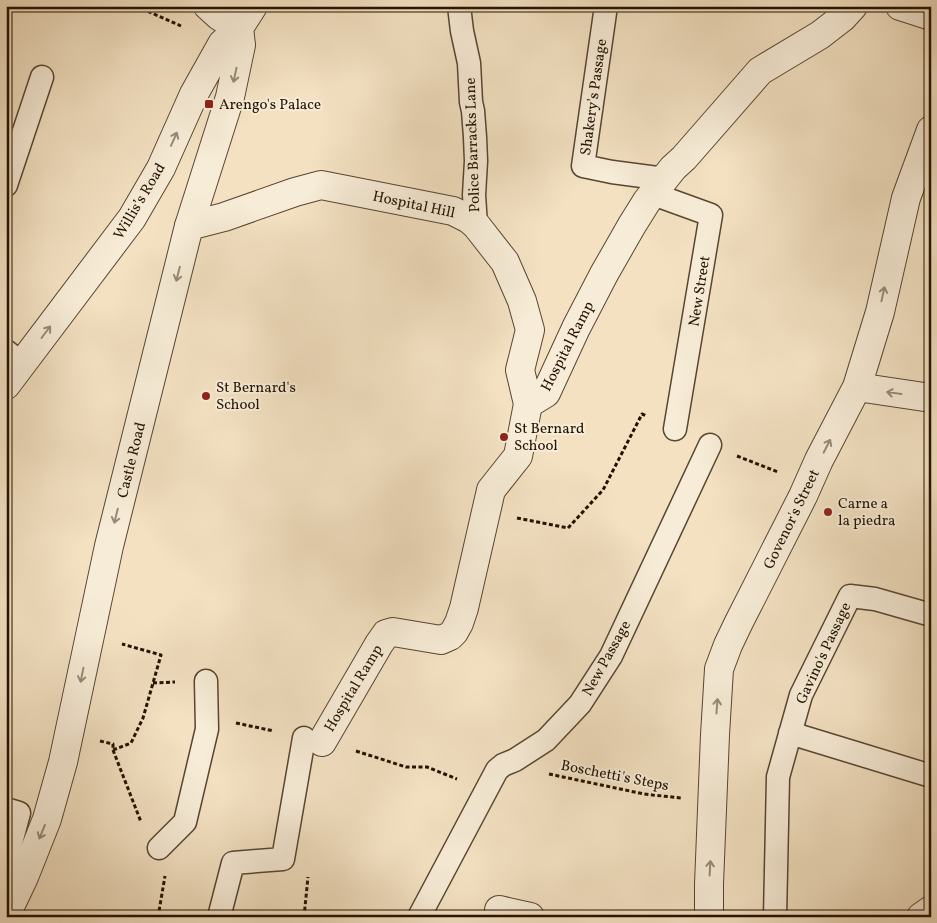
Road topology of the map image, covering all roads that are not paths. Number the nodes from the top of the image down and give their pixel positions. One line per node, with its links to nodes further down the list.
1 (208, 6): 7 (street)
2 (459, 6): 13 (street, Police Barracks Lane)
3 (606, 6): 11 (street, Shakery's Passage)
4 (853, 6): 11 (street, Hospital Ramp)
5 (900, 6): 6 (street)
6 (931, 16)
7 (246, 17): 12 (street, Castle Road, one-way to 12); 14 (street, Willis’s Road, one-way to 7)
8 (42, 77): 10 (street)
9 (931, 130): 15 (street, Govenor's Street, one-way to 9)
10 (6, 185)
11 (659, 187): 17 (street, Hospital Ramp); 18 (street, New Street)
12 (189, 226): 13 (street, Hospital Hill); 30 (street, Castle Road, one-way to 30)
13 (476, 226): 17 (street, Hospital Hill)
14 (12, 367)
15 (857, 388): 16 (street, one-way to 15); 34 (street, Govenor's Street, one-way to 15)
16 (931, 398)
17 (528, 404): 23 (street, Hospital Ramp)
18 (676, 429)
19 (710, 445): 32 (street, New Passage)
20 (931, 615): 22 (street, Gavino's Passage)
21 (206, 681): 26 (street)
22 (790, 733): 24 (street); 35 (street, Gavino's Passage)
23 (313, 740): 31 (street)
24 (931, 776)
25 (6, 809): 27 (street)
26 (159, 848)
27 (6, 862)
28 (499, 910): 33 (street)
29 (931, 910): 36 (street)
30 (6, 915)
31 (219, 917)
32 (419, 917)
33 (530, 917)
34 (709, 917)
35 (775, 917)
36 (921, 917)

